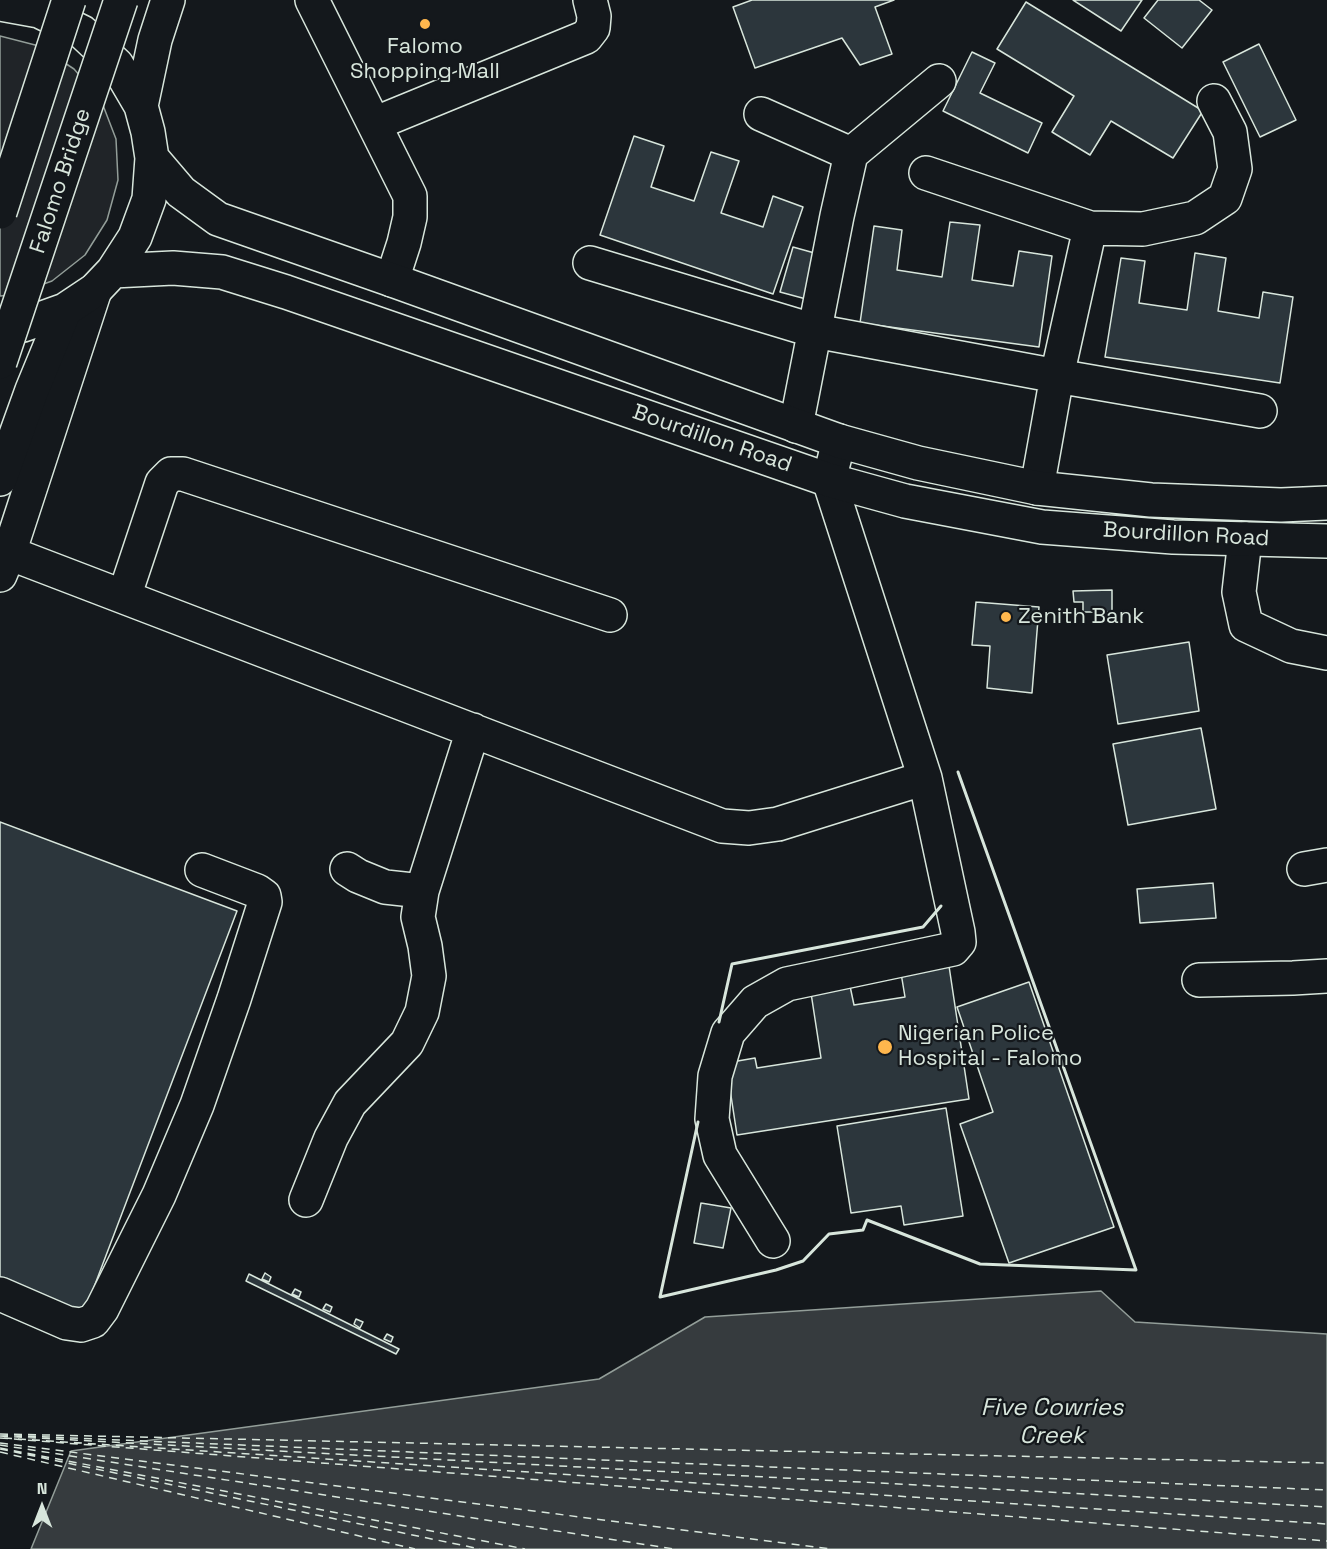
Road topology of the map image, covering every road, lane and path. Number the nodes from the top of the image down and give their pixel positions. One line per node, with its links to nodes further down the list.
1 (69, 0): 15 (main road, bridge)
2 (121, 0): 23 (main road, Falomo Bridge, bridge)
3 (168, 0): 9 (main road)
4 (312, 0): 11 (main road)
5 (590, 0): 11 (main road)
6 (0, 4): 9 (main road)
7 (939, 81): 12 (main road)
8 (1214, 101): 16 (main road)
9 (141, 106): 13 (main road)
10 (760, 114): 12 (main road)
11 (374, 124): 18 (main road)
12 (851, 154): 22 (main road)
13 (152, 158): 18 (main road, Bourdillon Road); 19 (main road)
14 (926, 173): 16 (main road)
15 (0, 212)
16 (1090, 228): 24 (main road)
17 (590, 262): 22 (main road)
18 (392, 280): 26 (main road, Bourdillon Road)
19 (104, 281): 20 (main road); 29 (main road, Bourdillon Road); 34 (main road)
20 (65, 310): 21 (main road); 28 (main road)
21 (0, 327)
22 (815, 331): 24 (main road); 26 (main road)
23 (0, 362)
24 (1057, 376): 25 (main road); 30 (main road)
25 (1260, 411)
26 (796, 426): 27 (main road, Bourdillon Road)
27 (839, 441): 29 (main road); 30 (main road, Bourdillon Road)
28 (2, 473)
29 (829, 480): 32 (main road, Bourdillon Road); 39 (main road)
30 (1037, 488): 31 (main road, Bourdillon Road)
31 (1327, 503)
32 (1245, 539): 33 (main road, Bourdillon Road); 37 (main road)
33 (1327, 541)
34 (5, 564): 35 (main road)
35 (124, 597): 36 (main road); 38 (main road)
36 (610, 615)
37 (1327, 653)
38 (473, 730): 39 (main road); 42 (main road)
39 (925, 778): 46 (main road)
40 (347, 869): 42 (main road)
41 (202, 870): 47 (main road)
42 (422, 891): 45 (main road)
43 (1327, 976): 44 (main road)
44 (1199, 980)
45 (306, 1200)
46 (773, 1241)
47 (0, 1294)

